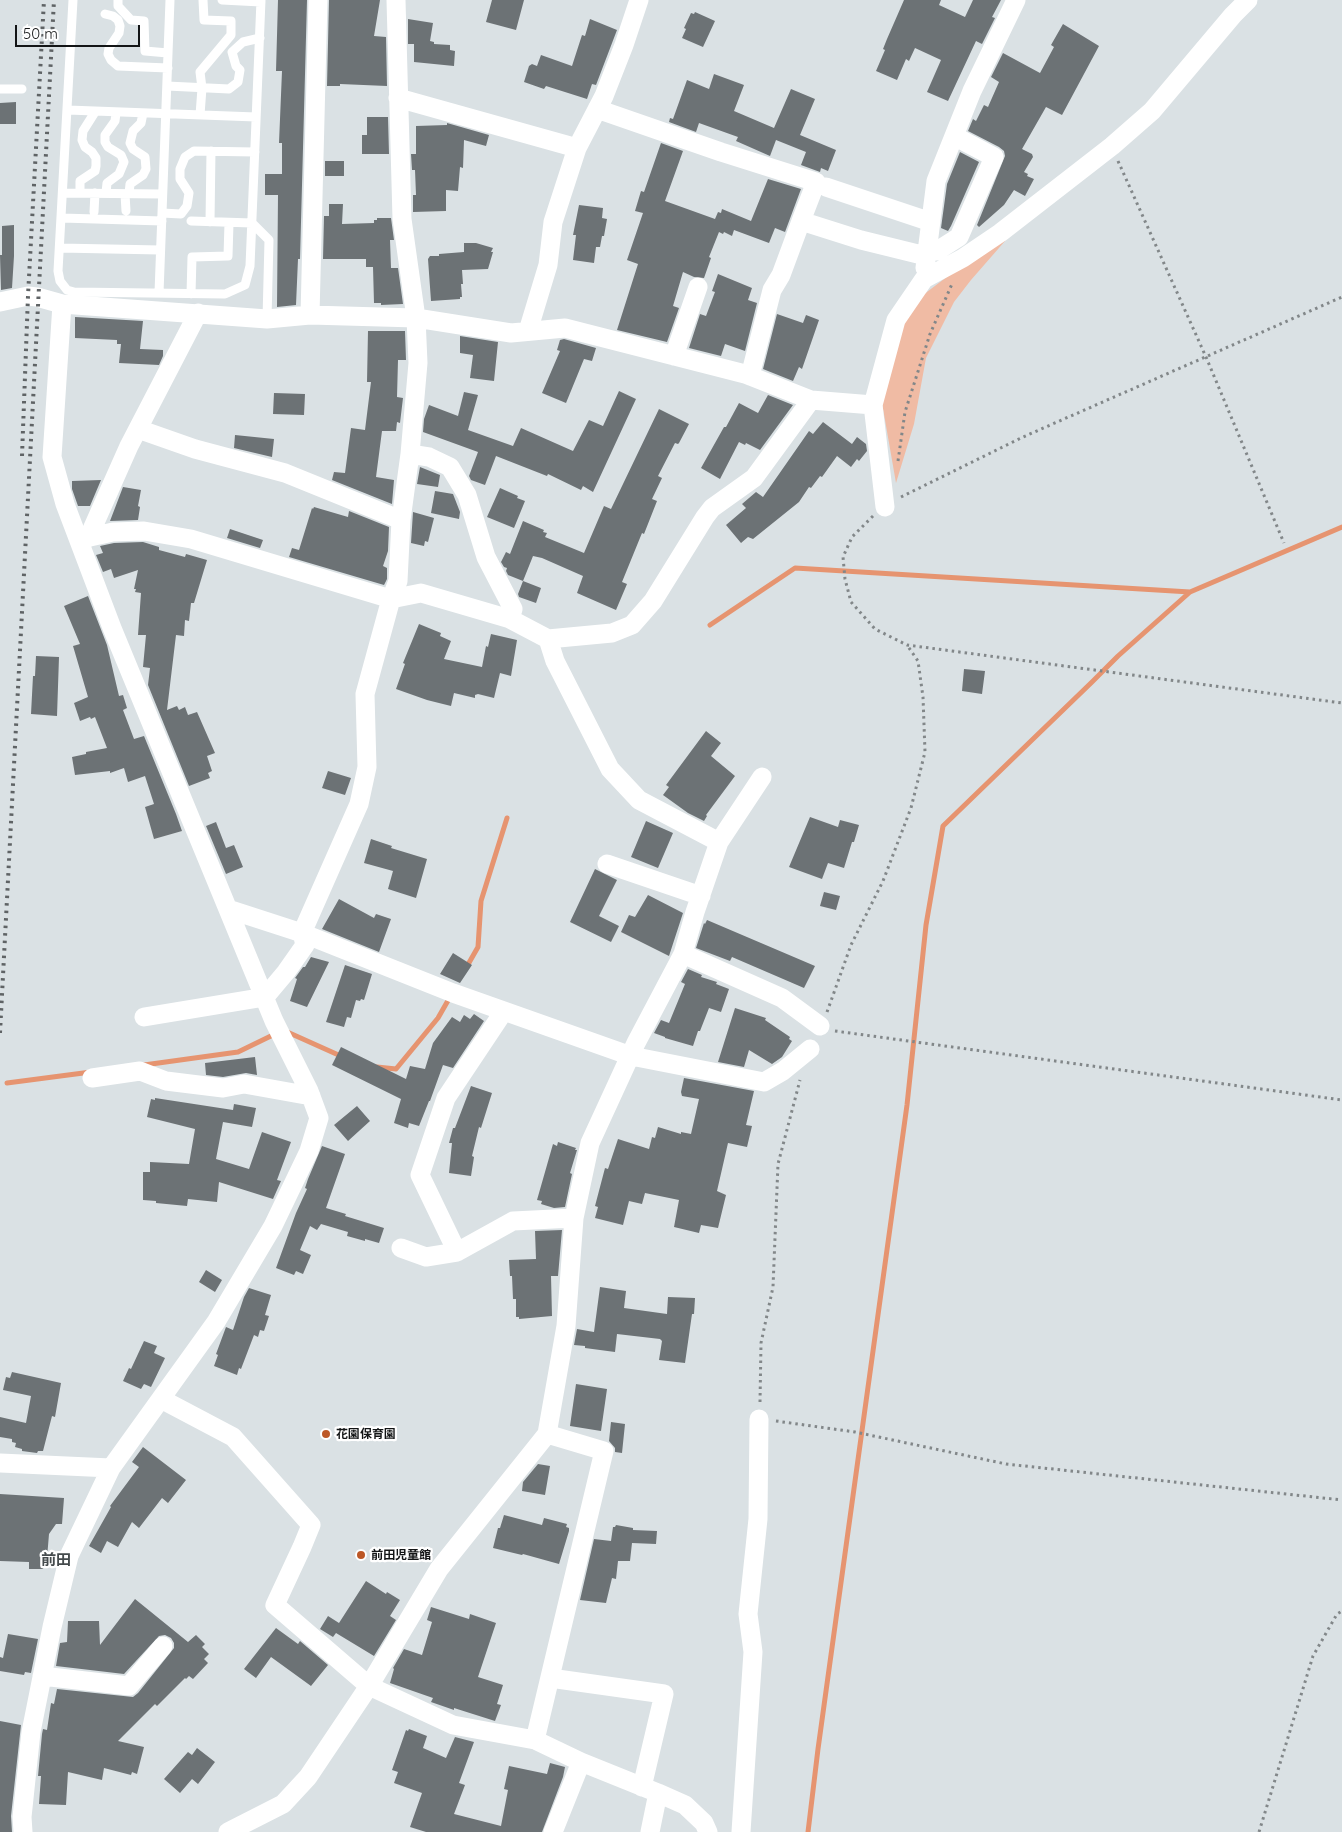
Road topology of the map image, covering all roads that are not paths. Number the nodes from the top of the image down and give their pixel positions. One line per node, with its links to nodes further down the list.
1 (73, 0): 22 (lane)
2 (118, 0): 14 (lane)
3 (170, 0): 14 (lane)
4 (203, 0): 17 (lane)
5 (222, 0): 11 (lane)
6 (318, 0): 60 (street)
7 (396, 0): 20 (street)
8 (639, 0): 21 (street)
9 (1016, 0): 29 (street)
10 (1248, 0): 53 (street)
11 (261, 1): 13 (lane)
12 (105, 14): 15 (lane)
13 (260, 38): 17 (lane); 28 (lane)
14 (168, 53): 15 (lane)
15 (168, 68): 16 (lane)
16 (167, 86): 17 (lane); 26 (lane)
17 (202, 88): 27 (lane)
18 (0, 89): 19 (lane)
19 (22, 89)
20 (398, 98): 30 (street); 61 (street)
21 (597, 109): 30 (street); 44 (street)
22 (68, 110): 23 (lane); 34 (lane)
23 (95, 112): 24 (lane); 35 (lane)
24 (116, 113): 25 (lane); 37 (lane)
25 (143, 114): 26 (lane); 38 (lane)
26 (166, 114): 27 (lane); 39 (lane)
27 (200, 115): 28 (lane)
28 (256, 117): 32 (lane)
29 (954, 136): 47 (street); 52 (street)
30 (577, 148): 63 (street)
31 (211, 151): 32 (lane); 42 (lane); 46 (lane)
32 (255, 152): 49 (lane)
33 (826, 187): 47 (street)
34 (63, 193): 35 (lane); 43 (lane)
35 (80, 193): 36 (lane)
36 (95, 193): 37 (lane); 41 (lane)
37 (106, 193): 38 (lane)
38 (127, 194): 39 (lane); 40 (lane)
39 (162, 194): 42 (lane)
40 (126, 211)
41 (94, 212)
42 (162, 217): 43 (lane); 51 (lane)
43 (62, 218): 50 (lane)
44 (800, 221): 52 (street); 65 (street)
45 (191, 222): 46 (lane)
46 (210, 222): 48 (lane)
47 (931, 222): 52 (street)
48 (229, 223): 49 (lane); 56 (lane)
49 (252, 224): 56 (lane); 62 (lane)
50 (60, 248): 51 (lane); 55 (lane)
51 (160, 250): 55 (lane)
52 (927, 253): 53 (street)
53 (924, 280): 67 (street)
54 (698, 288): 64 (street)
55 (159, 293): 56 (lane)
56 (190, 294)
57 (0, 302): 58 (street)
58 (62, 304): 59 (street); 72 (street)
59 (198, 313): 62 (street); 68 (street)
60 (310, 315): 61 (street); 62 (street)
61 (416, 318): 63 (street); 69 (street)
62 (267, 319)
63 (528, 331): 64 (street)
64 (674, 356): 65 (street)
65 (750, 376): 66 (street)
66 (811, 400): 67 (street); 75 (street)
67 (873, 405): 70 (street)
68 (138, 429): 71 (street); 72 (street)
69 (410, 454): 71 (street); 74 (street)
70 (885, 507)
71 (401, 520): 73 (street)
72 (84, 540): 73 (street); 80 (street)
73 (391, 599): 74 (street); 81 (street)
74 (510, 619): 75 (street)
75 (548, 639): 77 (street)
76 (762, 777): 77 (street)
77 (719, 842): 79 (street)
78 (607, 864): 79 (street)
79 (700, 896): 82 (street)
80 (228, 909): 81 (street); 83 (street)
81 (302, 933): 83 (street); 84 (street)
82 (683, 954): 86 (street); 88 (street)
83 (265, 998): 85 (street); 90 (street)
84 (504, 1011): 88 (street); 93 (street)
85 (144, 1017)
86 (820, 1026)
87 (810, 1049): 88 (street)
88 (631, 1056): 91 (street)
89 (92, 1078): 90 (street)
90 (311, 1096): 94 (street)
91 (574, 1218): 93 (street); 96 (street)
92 (401, 1248): 93 (street)
93 (457, 1252)
94 (161, 1399): 98 (street); 102 (street)
95 (759, 1419): 111 (street)
96 (547, 1434): 101 (street); 102 (street)
97 (0, 1463): 98 (street)
98 (111, 1468): 100 (street)
99 (163, 1646): 100 (street)
100 (42, 1676): 106 (street)
101 (550, 1678): 103 (street); 105 (street)
102 (369, 1686): 103 (street); 107 (street)
103 (535, 1740): 104 (street)
104 (581, 1762): 105 (street); 108 (street)
105 (650, 1790): 109 (street); 110 (street)
106 (23, 1832)
107 (228, 1832)
108 (553, 1832)
109 (650, 1832)
110 (708, 1832)
111 (741, 1832)

